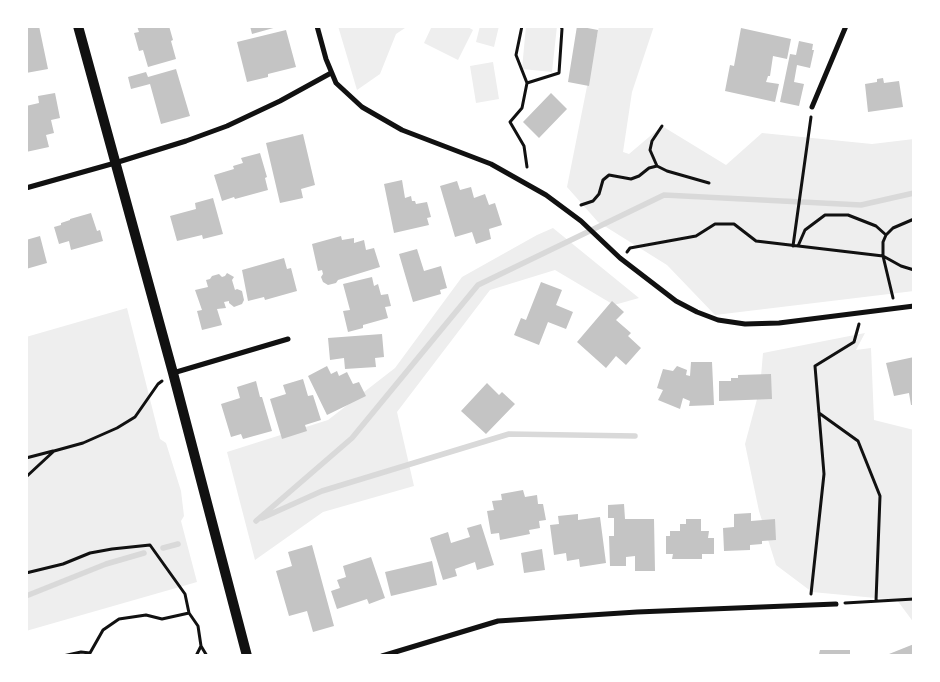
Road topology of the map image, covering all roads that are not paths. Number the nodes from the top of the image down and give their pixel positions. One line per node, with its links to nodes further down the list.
1 (78, 26): 6 (main road)
2 (317, 26): 4 (street)
3 (846, 26): 5 (street)
4 (331, 73): 6 (street); 8 (street)
5 (812, 107)
6 (115, 163): 7 (street); 10 (main road)
7 (26, 188)
8 (914, 306)
9 (288, 339): 10 (street)
10 (173, 373): 12 (main road)
11 (836, 604): 13 (street)
12 (247, 656)
13 (382, 656)

